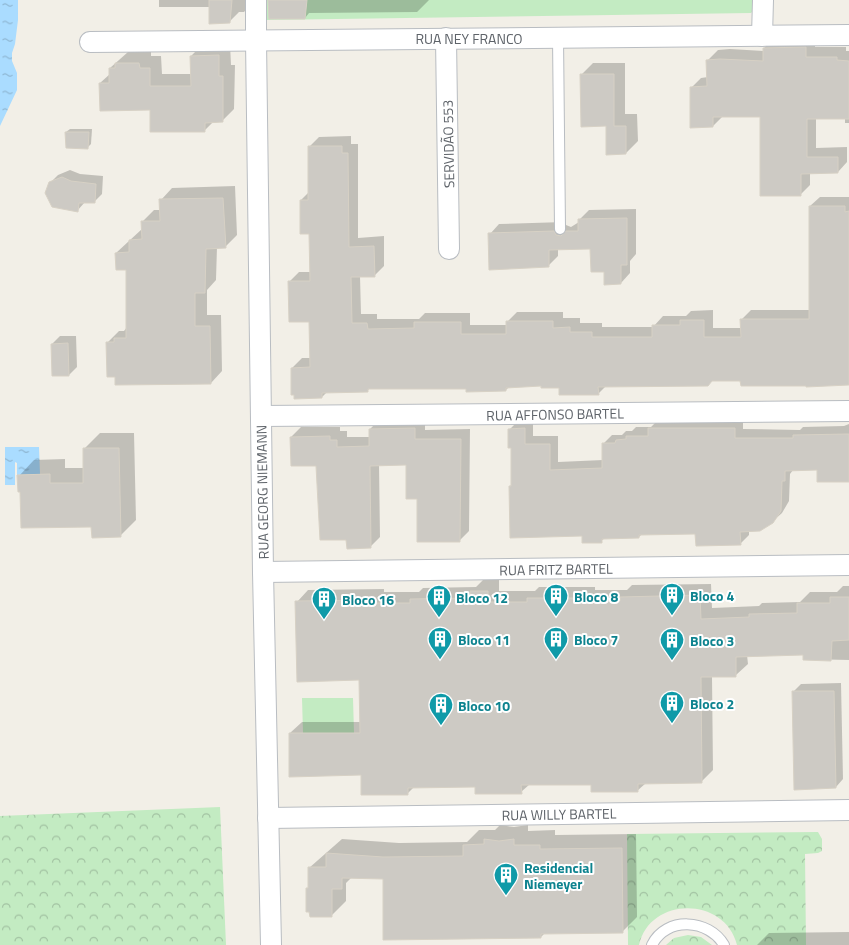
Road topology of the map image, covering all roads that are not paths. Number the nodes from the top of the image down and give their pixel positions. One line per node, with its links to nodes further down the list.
1 (256, 0): 7 (street, RUA GEORG NIEMANN)
2 (763, 0): 4 (street)
3 (849, 35): 4 (street, RUA NEY FRANCO)
4 (762, 36): 5 (street, RUA NEY FRANCO)
5 (558, 37): 6 (street, RUA NEY FRANCO); 9 (lane)
6 (446, 38): 7 (street, RUA NEY FRANCO); 10 (street, SERVIDÃO 553)
7 (256, 40): 8 (street, RUA NEY FRANCO); 12 (street, RUA GEORG NIEMANN)
8 (90, 42)
9 (560, 229)
10 (449, 249)
11 (849, 411): 12 (street, RUA AFFONSO BARTEL)
12 (261, 416): 14 (street, RUA GEORG NIEMANN)
13 (849, 565): 14 (street, RUA FRITZ BARTEL)
14 (263, 572): 16 (street, RUA GEORG NIEMANN)
15 (849, 810): 16 (street, RUA WILLY BARTEL)
16 (268, 818): 17 (street, RUA GEORG NIEMANN)
17 (271, 945)
18 (652, 945): 19 (lane)
19 (724, 945)

